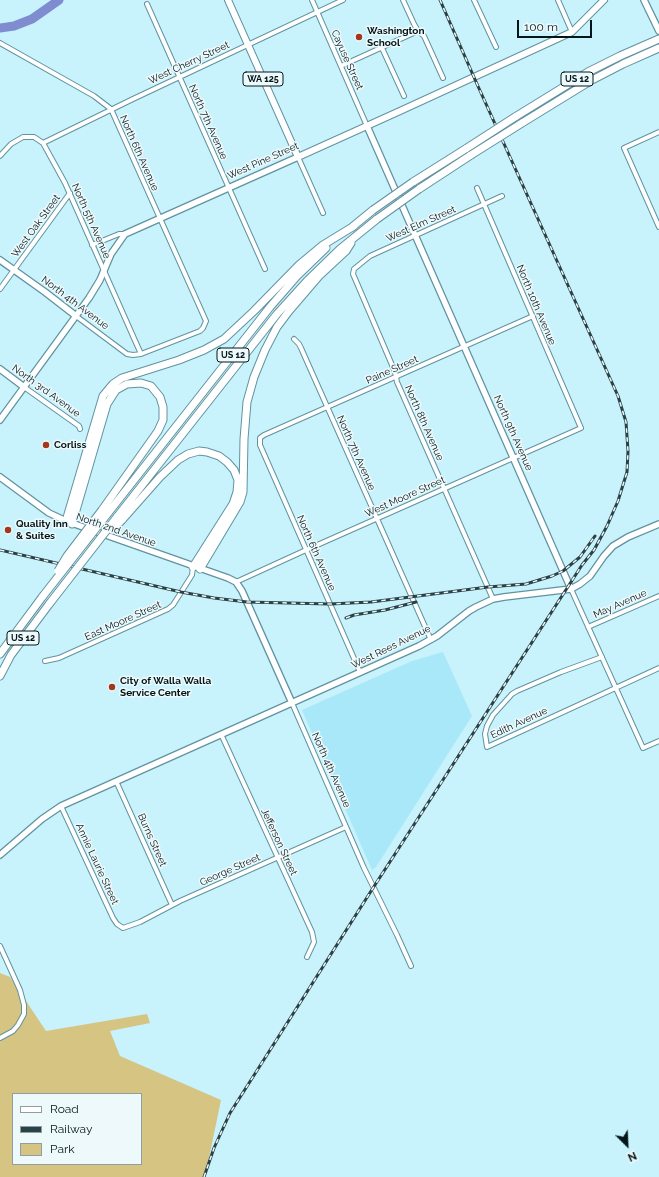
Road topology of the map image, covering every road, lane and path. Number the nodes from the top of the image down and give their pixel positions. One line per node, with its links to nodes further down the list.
1 (228, 0): 16 (main road, WA 125)
2 (312, 0): 10 (street, Cayuse Street)
3 (343, 0): 10 (street, West Cherry Street)
4 (403, 0): 11 (street)
5 (474, 0): 17 (street)
6 (558, 0): 13 (street)
7 (604, 0): 13 (main road, West Pine Street)
8 (644, 0): 12 (street)
9 (147, 4): 21 (street, North 7th Avenue)
10 (318, 12): 16 (street, West Cherry Street); 20 (street, Cayuse Street)
11 (418, 31): 18 (street); 22 (street)
12 (659, 31)
13 (572, 32): 25 (main road, West Pine Street)
14 (659, 39): 37 (highway, US 12, bridge)
15 (0, 43): 24 (street, North 6th Avenue)
16 (247, 44): 21 (street, West Cherry Street); 29 (main road, WA 125)
17 (496, 47)
18 (382, 48): 20 (street); 23 (street)
19 (659, 48): 39 (highway, US 12, bridge)
20 (341, 66): 25 (street, Cayuse Street)
21 (179, 77): 24 (street, West Cherry Street); 30 (street, North 7th Avenue)
22 (442, 78)
23 (404, 96)
24 (111, 110): 27 (street, West Cherry Street); 36 (street, North 6th Avenue)
25 (367, 126): 29 (main road, West Pine Street); 41 (street, North 9th Avenue)
26 (659, 132): 38 (street)
27 (43, 143): 28 (street); 32 (street, North 5th Avenue)
28 (1, 154)
29 (298, 157): 30 (street, West Pine Street); 35 (street)
30 (228, 188): 36 (street, West Pine Street); 44 (street, North 7th Avenue)
31 (477, 188): 34 (street, North 10th Avenue)
32 (70, 193): 42 (street, North 5th Avenue); 45 (street, West Oak Street)
33 (502, 196): 34 (street, West Elm Street)
34 (484, 204): 41 (street, West Elm Street); 50 (street, North 10th Avenue)
35 (323, 213)
36 (160, 218): 40 (street, West Pine Street); 53 (street, North 6th Avenue)
37 (354, 226): 65 (highway, US 12); 68 (highway)
38 (659, 227)
39 (360, 232): 66 (highway, US 12); 71 (highway)
40 (125, 234): 42 (street); 46 (street)
41 (415, 235): 47 (street, West Elm Street); 52 (street, North 9th Avenue)
42 (92, 245): 46 (street, North 5th Avenue)
43 (0, 260): 45 (street, North 4th Avenue)
44 (265, 269)
45 (14, 270): 48 (street, West Oak Street); 49 (street, North 4th Avenue)
46 (104, 271): 49 (street); 53 (street, North 5th Avenue)
47 (353, 274): 55 (street, North 8th Avenue)
48 (0, 288)
49 (76, 316): 53 (street, North 4th Avenue); 56 (street)
50 (532, 316): 52 (street, Paine Street); 59 (street, North 10th Avenue)
51 (294, 339): 57 (street, North 7th Avenue)
52 (464, 347): 55 (street, Paine Street); 62 (street, North 9th Avenue)
53 (141, 354)
54 (0, 369): 56 (street, North 3rd Avenue)
55 (396, 377): 57 (street, Paine Street); 64 (street, North 8th Avenue)
56 (24, 387): 58 (street); 60 (street, North 3rd Avenue)
57 (327, 407): 61 (street, Paine Street); 67 (street, North 7th Avenue)
58 (0, 420)
59 (581, 428): 62 (street, West Moore Street)
60 (80, 429)
61 (260, 440): 70 (street, North 6th Avenue)
62 (514, 458): 64 (street, West Moore Street); 74 (street, North 9th Avenue)
63 (0, 477): 68 (street, North 2nd Avenue)
64 (444, 489): 67 (street, West Moore Street); 76 (street, North 8th Avenue)
65 (105, 512): 68 (highway); 79 (highway, US 12, bridge)
66 (120, 518): 71 (highway); 84 (highway, US 12, bridge)
67 (377, 518): 70 (street, West Moore Street); 78 (street, North 7th Avenue)
68 (69, 523): 71 (street, North 2nd Avenue)
69 (659, 524): 74 (street, West Rees Avenue)
70 (306, 550): 73 (street, West Moore Street); 83 (street, North 6th Avenue)
71 (197, 568): 72 (street, East Moore Street); 72 (street, East Moore Street); 73 (street, North 2nd Avenue)
72 (192, 575): 81 (street, East Moore Street)
73 (236, 582): 86 (street, North 4th Avenue)
74 (571, 589): 76 (street, West Rees Avenue); 77 (street, North 9th Avenue)
75 (659, 596): 77 (street, May Avenue)
76 (493, 599): 78 (street, West Rees Avenue)
77 (588, 627): 80 (street, North 9th Avenue)
78 (430, 640): 83 (street, West Rees Avenue)
79 (0, 654)
80 (602, 658): 85 (street, North 9th Avenue); 85 (street, Edith Avenue)
81 (45, 661)
82 (659, 668): 85 (street, Edith Avenue)
83 (360, 672): 86 (street, West Rees Avenue)
84 (0, 676)
85 (615, 688): 88 (street, North 9th Avenue)
86 (292, 703): 87 (street, West Rees Avenue); 91 (street, North 4th Avenue)
87 (221, 734): 89 (street, West Rees Avenue); 93 (street, Jefferson Street)
88 (659, 741)
89 (116, 781): 90 (street, West Rees Avenue); 94 (street, Burns Street)
90 (61, 806): 92 (street, West Rees Avenue); 95 (street, Annie Laurie Street)
91 (346, 827): 93 (street, George Street); 98 (street, North 4th Avenue)
92 (0, 855)
93 (278, 858): 94 (street, George Street); 97 (street, Jefferson Street)
94 (172, 905): 95 (street, George Street)
95 (121, 927)
96 (0, 946): 99 (street)
97 (307, 957)
98 (411, 966)
99 (0, 1038)

